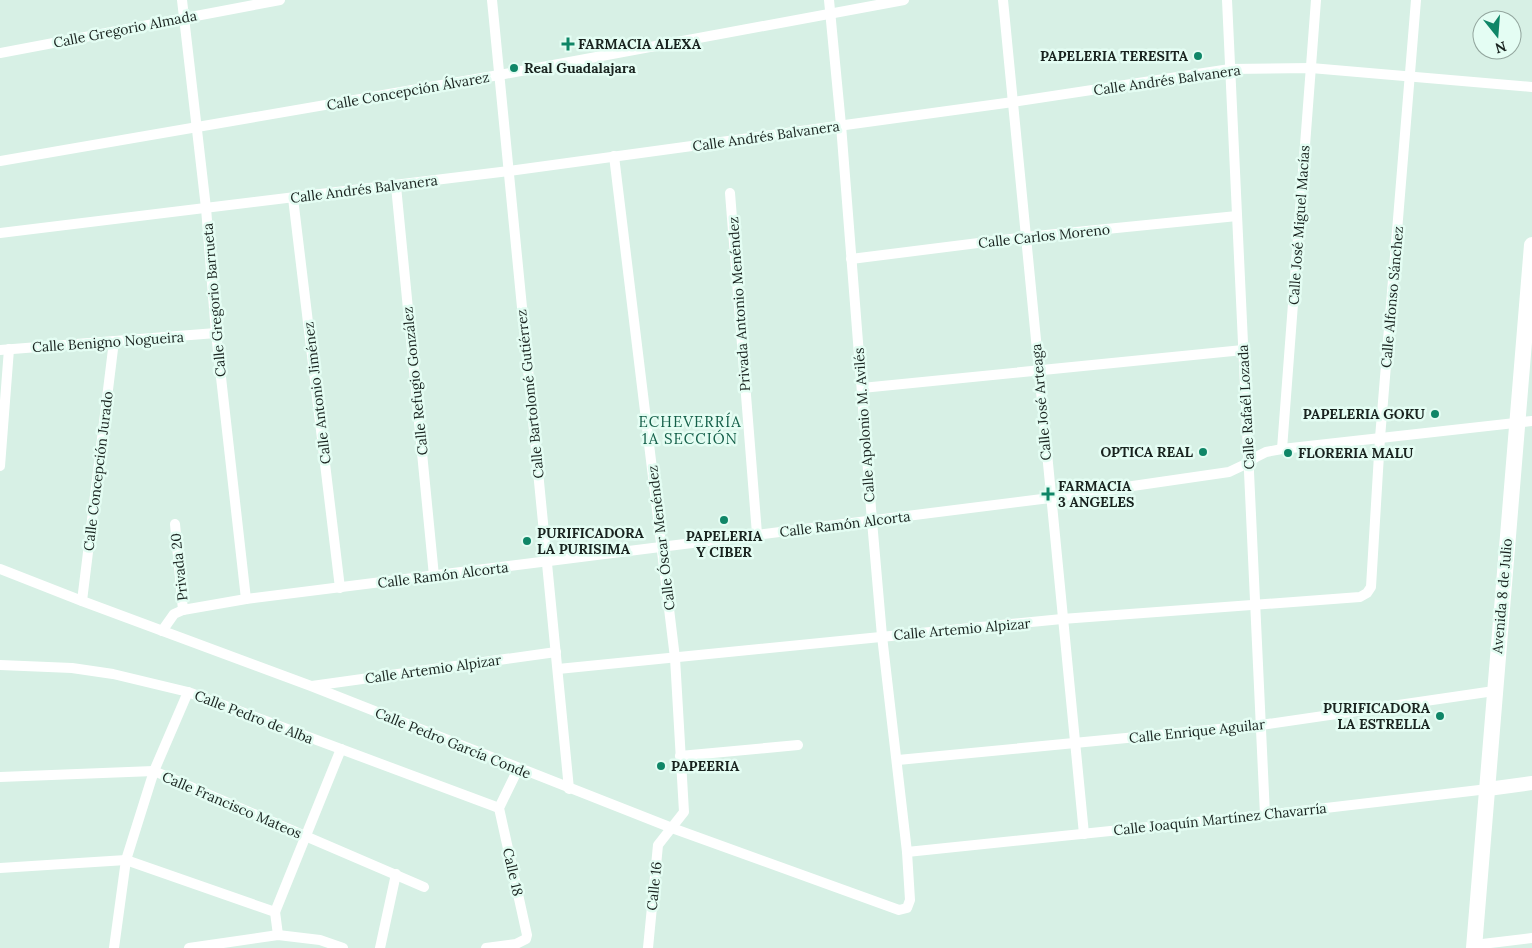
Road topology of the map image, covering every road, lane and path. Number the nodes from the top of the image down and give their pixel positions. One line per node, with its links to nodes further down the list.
1 (182, 0): 11 (street, Calle Gregorio Barrueta)
2 (280, 0): 11 (street, Calle Gregorio Almada)
3 (492, 0): 15 (street, Calle Bartolomé Gutiérrez)
4 (829, 0): 10 (street, Calle Apolonio M. Avilés)
5 (904, 0): 10 (street, Calle Concepción Álvarez)
6 (1003, 0): 18 (street, Calle José Arteaga)
7 (1227, 0): 14 (street, Calle Rafaél Lozada)
8 (1316, 0): 13 (street, Calle José Miguel Macías)
9 (1416, 0): 16 (street, Calle Alfonso Sánchez)
10 (830, 13): 15 (street, Calle Concepción Álvarez); 19 (street, Calle Apolonio M. Avilés)
11 (184, 17): 12 (street, Calle Gregorio Almada); 20 (street, Calle Gregorio Barrueta)
12 (0, 53)
13 (1311, 68): 14 (street, Calle Andrés Balvanera); 16 (street, Calle Andrés Balvanera); 41 (street, Calle José Miguel Macías)
14 (1230, 69): 18 (street, Calle Andrés Balvanera); 28 (street, Calle Rafaél Lozada)
15 (499, 75): 20 (street, Calle Concepción Álvarez); 23 (street, Calle Bartolomé Gutiérrez)
16 (1410, 77): 17 (street, Calle Andrés Balvanera); 40 (street, Calle Alfonso Sánchez)
17 (1532, 87)
18 (1013, 102): 19 (street, Calle Andrés Balvanera); 30 (street, Calle José Arteaga)
19 (841, 126): 21 (street, Calle Andrés Balvanera); 32 (street, Calle Apolonio M. Avilés)
20 (196, 128): 22 (street, Calle Concepción Álvarez); 27 (street, Calle Gregorio Barrueta)
21 (614, 156): 23 (street, Calle Andrés Balvanera); 48 (street, Calle Óscar Menéndez)
22 (0, 161)
23 (508, 171): 24 (street, Calle Andrés Balvanera); 49 (street, Calle Bartolomé Gutiérrez)
24 (396, 186): 26 (street, Calle Andrés Balvanera); 51 (street, Calle Refugio González)
25 (730, 193): 47 (street, Privada Antonio Menéndez)
26 (293, 198): 27 (street, Calle Andrés Balvanera); 52 (street, Calle Antonio Jiménez)
27 (206, 208): 29 (street, Calle Andrés Balvanera); 33 (street, Calle Gregorio Barrueta)
28 (1237, 216): 30 (street, Calle Carlos Moreno); 36 (street, Calle Rafaél Lozada)
29 (0, 233)
30 (1026, 237): 32 (street, Calle Carlos Moreno); 37 (street, Calle José Arteaga)
31 (1532, 245): 39 (main road, Avenida 8 de Julio)
32 (851, 258): 38 (street, Calle Apolonio M. Avilés)
33 (216, 334): 34 (street, Calle Benigno Nogueira); 54 (street, Calle Gregorio Barrueta)
34 (114, 341): 35 (street, Calle Benigno Nogueira); 55 (street, Calle Concepción Jurado)
35 (5, 350): 43 (street)
36 (1243, 350): 37 (street); 42 (street, Calle Rafaél Lozada)
37 (1038, 371): 38 (street); 44 (street, Calle José Arteaga)
38 (862, 388): 45 (street, Calle Apolonio M. Avilés)
39 (1524, 422): 40 (street, Calle Ramón Alcorta); 66 (main road, Avenida 8 de Julio)
40 (1380, 438): 41 (street, Calle Ramón Alcorta); 53 (street, Calle Alfonso Sánchez)
41 (1282, 449): 42 (street, Calle Ramón Alcorta)
42 (1248, 463): 44 (street, Calle Ramón Alcorta); 56 (street, Calle Rafaél Lozada)
43 (0, 466)
44 (1050, 498): 45 (street, Calle Ramón Alcorta); 58 (street, Calle José Arteaga)
45 (872, 521): 47 (street, Calle Ramón Alcorta); 60 (street, Calle Apolonio M. Avilés)
46 (175, 524): 57 (street, Privada 20)
47 (757, 534): 48 (street, Calle Ramón Alcorta)
48 (662, 547): 49 (street, Calle Ramón Alcorta); 62 (street, Calle Óscar Menéndez)
49 (547, 562): 51 (street, Calle Ramón Alcorta); 61 (street, Calle Bartolomé Gutiérrez)
50 (0, 569): 55 (street, Calle Pedro García Conde)
51 (434, 576): 52 (street, Calle Ramón Alcorta)
52 (340, 588): 54 (street, Calle Ramón Alcorta)
53 (1367, 593): 56 (street, Calle Artemio Alpizar)
54 (246, 599): 57 (street, Calle Ramón Alcorta)
55 (82, 601): 59 (street, Calle Pedro García Conde)
56 (1255, 604): 58 (street, Calle Artemio Alpizar); 68 (street, Calle Rafaél Lozada)
57 (183, 610): 59 (street)
58 (1062, 620): 60 (street, Calle Artemio Alpizar); 69 (street, Calle José Arteaga)
59 (162, 631): 65 (street, Calle Pedro García Conde)
60 (882, 636): 62 (street, Calle Artemio Alpizar); 73 (street, Calle Apolonio M. Avilés)
61 (556, 652): 64 (street, Calle Bartolomé Gutiérrez); 65 (street, Calle Artemio Alpizar)
62 (675, 658): 64 (street, Calle Artemio Alpizar); 72 (street, Calle Óscar Menéndez)
63 (0, 665): 67 (street, Calle Pedro de Alba)
64 (558, 669): 79 (street, Calle Bartolomé Gutiérrez)
65 (311, 686): 74 (street, Calle Pedro García Conde)
66 (1494, 691): 68 (street, Calle Enrique Aguilar); 78 (main road, Avenida 8 de Julio)
67 (188, 692): 71 (street, Calle Pedro de Alba); 75 (street)
68 (1261, 725): 69 (street, Calle Enrique Aguilar); 81 (street, Calle Rafaél Lozada)
69 (1075, 744): 73 (street, Calle Enrique Aguilar); 83 (street, Calle José Arteaga)
70 (798, 746): 72 (street)
71 (341, 749): 80 (street, Calle Pedro de Alba); 84 (street)
72 (680, 756): 82 (street, Calle Óscar Menéndez)
73 (898, 760): 85 (street, Calle Apolonio M. Avilés)
74 (518, 769): 79 (street, Calle Pedro García Conde); 80 (street)
75 (154, 771): 76 (street, Calle Francisco Mateos); 84 (street, Calle Francisco Mateos); 86 (street)
76 (0, 777)
77 (1532, 783): 78 (street, Calle Joaquín Martínez Chavarría)
78 (1488, 788): 81 (street, Calle Joaquín Martínez Chavarría); 94 (main road, Avenida 8 de Julio)
79 (569, 789): 82 (street, Calle Pedro García Conde)
80 (499, 808): 99 (street, Calle 18)
81 (1265, 815): 83 (street, Calle Joaquín Martínez Chavarría)
82 (672, 828): 90 (street, Calle Pedro García Conde); 100 (street, Calle 16)
83 (1084, 834): 85 (street, Calle Joaquín Martínez Chavarría)
84 (306, 836): 88 (street, Calle Francisco Mateos); 91 (street)
85 (907, 852): 90 (street, Calle Apolonio M. Avilés)
86 (126, 860): 87 (street); 91 (street); 95 (street)
87 (0, 868)
88 (396, 874): 89 (street, Calle Francisco Mateos); 98 (street)
89 (424, 887)
90 (906, 908)
91 (275, 912): 92 (street)
92 (278, 935): 96 (street); 97 (street)
93 (1532, 938): 94 (street)
94 (1474, 947)
95 (114, 948)
96 (189, 948)
97 (343, 948)
98 (380, 948)
99 (486, 948)
100 (648, 948)

